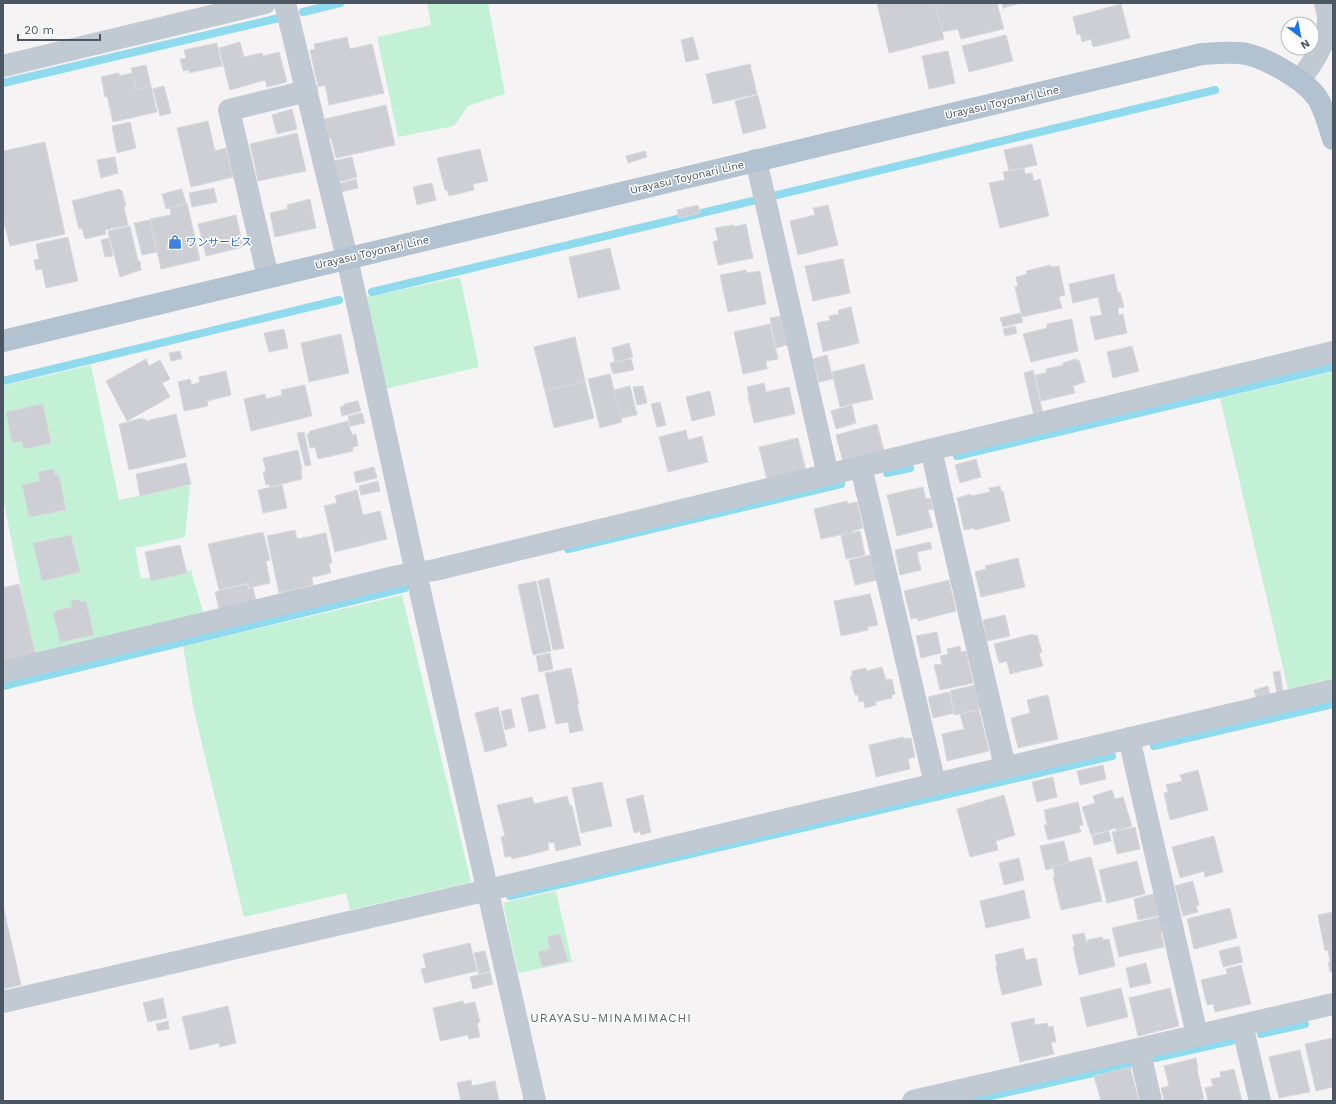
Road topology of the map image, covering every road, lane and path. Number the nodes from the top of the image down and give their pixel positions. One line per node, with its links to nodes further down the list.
1 (265, 3): 5 (street)
2 (285, 3): 7 (street)
3 (1325, 3): 4 (street)
4 (1326, 52): 6 (street)
5 (3, 66)
6 (1300, 80): 8 (main road, Urayasu Toyonari Line); 9 (main road, Urayasu Toyonari Line)
7 (307, 91): 10 (street); 11 (street)
8 (1333, 139)
9 (756, 160): 10 (main road, Urayasu Toyonari Line); 16 (street)
10 (347, 258): 11 (main road, Urayasu Toyonari Line); 17 (street)
11 (268, 277): 12 (main road, Urayasu Toyonari Line)
12 (3, 341)
13 (1333, 352): 14 (street)
14 (931, 450): 15 (street); 21 (street)
15 (861, 467): 16 (street); 22 (street)
16 (828, 475): 17 (street)
17 (416, 573): 18 (street); 23 (street)
18 (3, 672)
19 (1333, 690): 20 (street)
20 (1130, 738): 21 (street); 27 (street)
21 (1005, 767): 22 (street)
22 (935, 784): 23 (street)
23 (488, 890): 24 (street); 29 (street)
24 (3, 1002)
25 (1333, 1004): 26 (street)
26 (1242, 1025): 27 (street); 32 (street)
27 (1197, 1035): 28 (street)
28 (1139, 1049): 30 (street); 31 (street)
29 (535, 1101)
30 (913, 1101)
31 (1151, 1101)
32 (1260, 1101)

